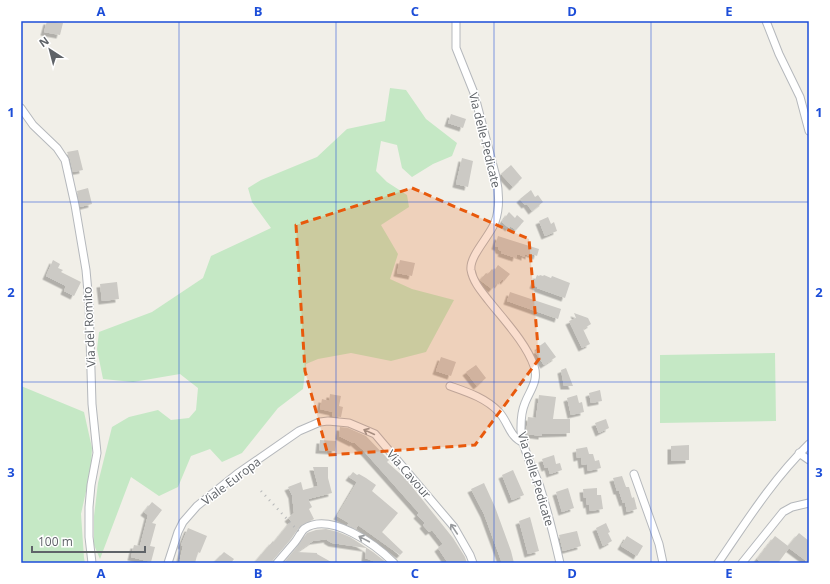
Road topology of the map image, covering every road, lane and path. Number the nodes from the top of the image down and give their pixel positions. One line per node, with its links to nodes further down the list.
1 (456, 21): 7 (street, Via delle Pedicate)
2 (766, 21): 4 (street)
3 (21, 108): 13 (street, Via del Romito)
4 (809, 130)
5 (450, 386): 7 (street)
6 (320, 422): 14 (street, Viale Europa); 17 (street, Via Cavour, one-way to 6)
7 (524, 442): 18 (street, Via delle Pedicate)
8 (809, 444): 9 (street)
9 (799, 453): 10 (street); 20 (street)
10 (809, 460)
11 (634, 474): 19 (street)
12 (809, 503): 21 (street)
13 (92, 563)
14 (168, 563)
15 (277, 563): 16 (street, one-way to 15)
16 (394, 563)
17 (473, 563)
18 (560, 563)
19 (663, 563)
20 (718, 563)
21 (742, 563)

